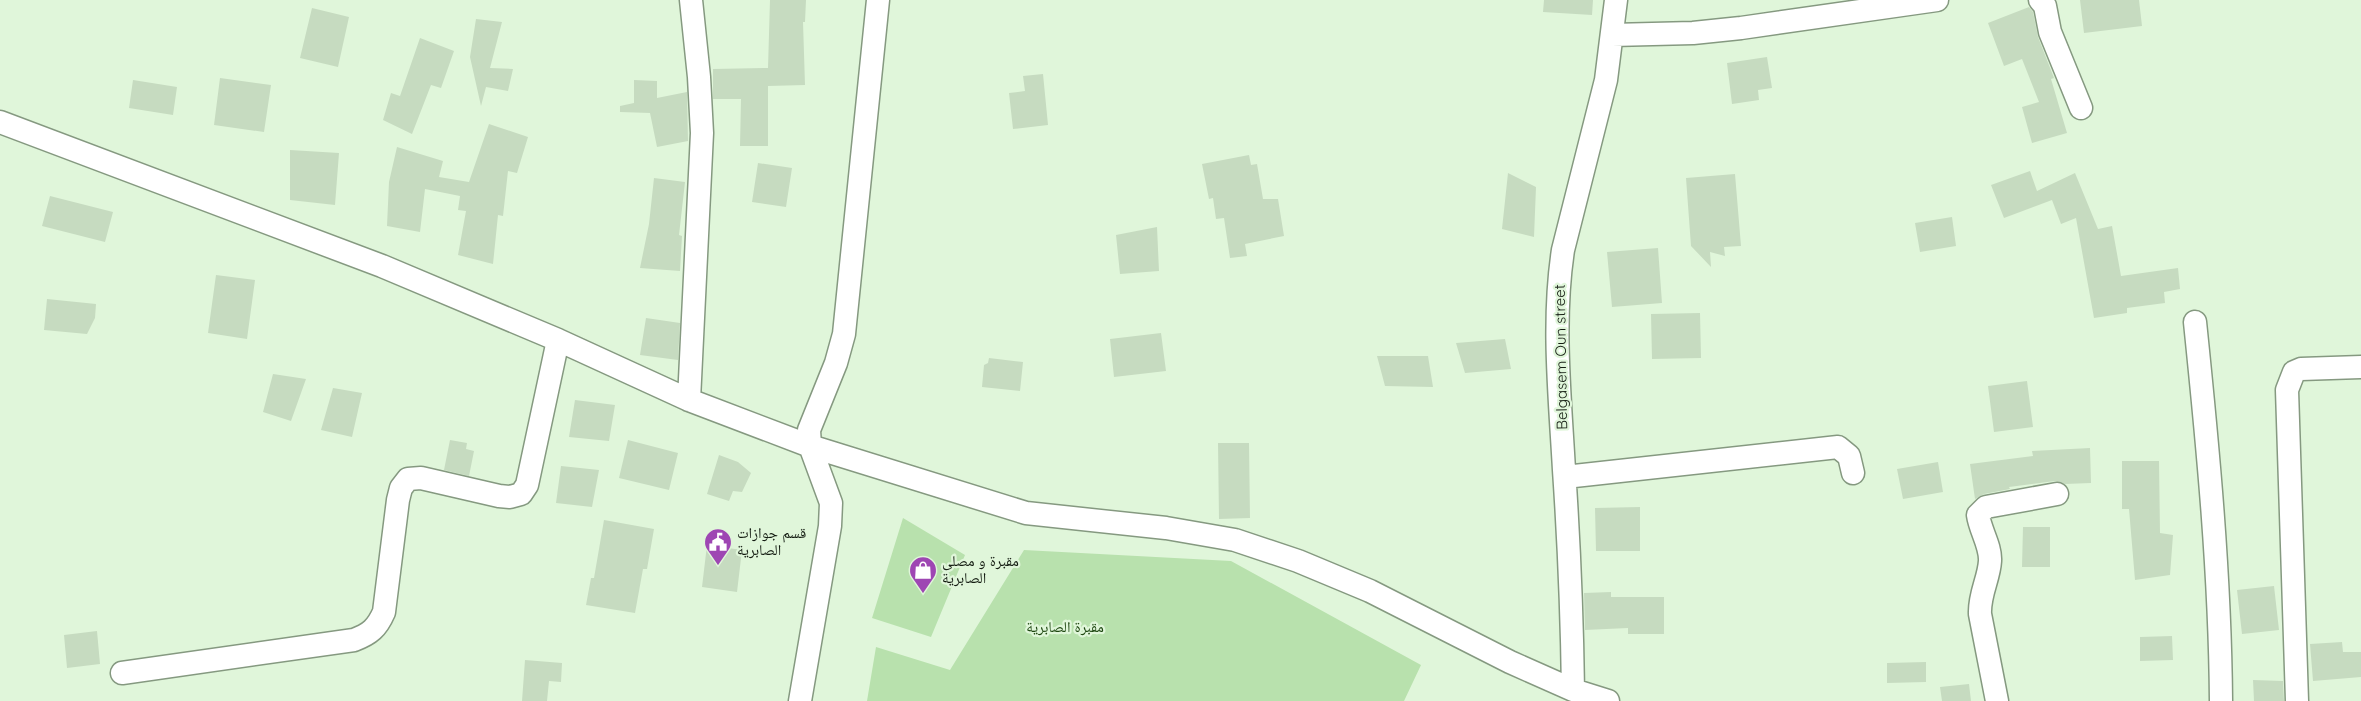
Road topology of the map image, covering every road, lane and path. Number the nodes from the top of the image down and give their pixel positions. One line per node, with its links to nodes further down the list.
1 (691, 0): 12 (street)
2 (878, 0): 13 (street)
3 (1616, 0): 6 (street, Belgasem Oun street)
4 (1937, 0): 6 (street)
5 (2040, 0): 7 (street)
6 (1612, 35): 15 (street, Belgasem Oun street)
7 (2081, 108)
8 (0, 122): 10 (street)
9 (2194, 322): 22 (street)
10 (558, 340): 12 (street); 17 (street)
11 (2361, 367): 23 (street)
12 (689, 400): 13 (street)
13 (810, 446): 18 (street); 19 (street)
14 (1853, 474): 15 (street)
15 (1565, 477): 18 (street, Belgasem Oun street)
16 (2057, 494): 21 (street)
17 (122, 673)
18 (1573, 690): 20 (street)
19 (800, 701)
20 (1608, 701)
21 (1997, 701)
22 (2221, 701)
23 (2297, 701)

